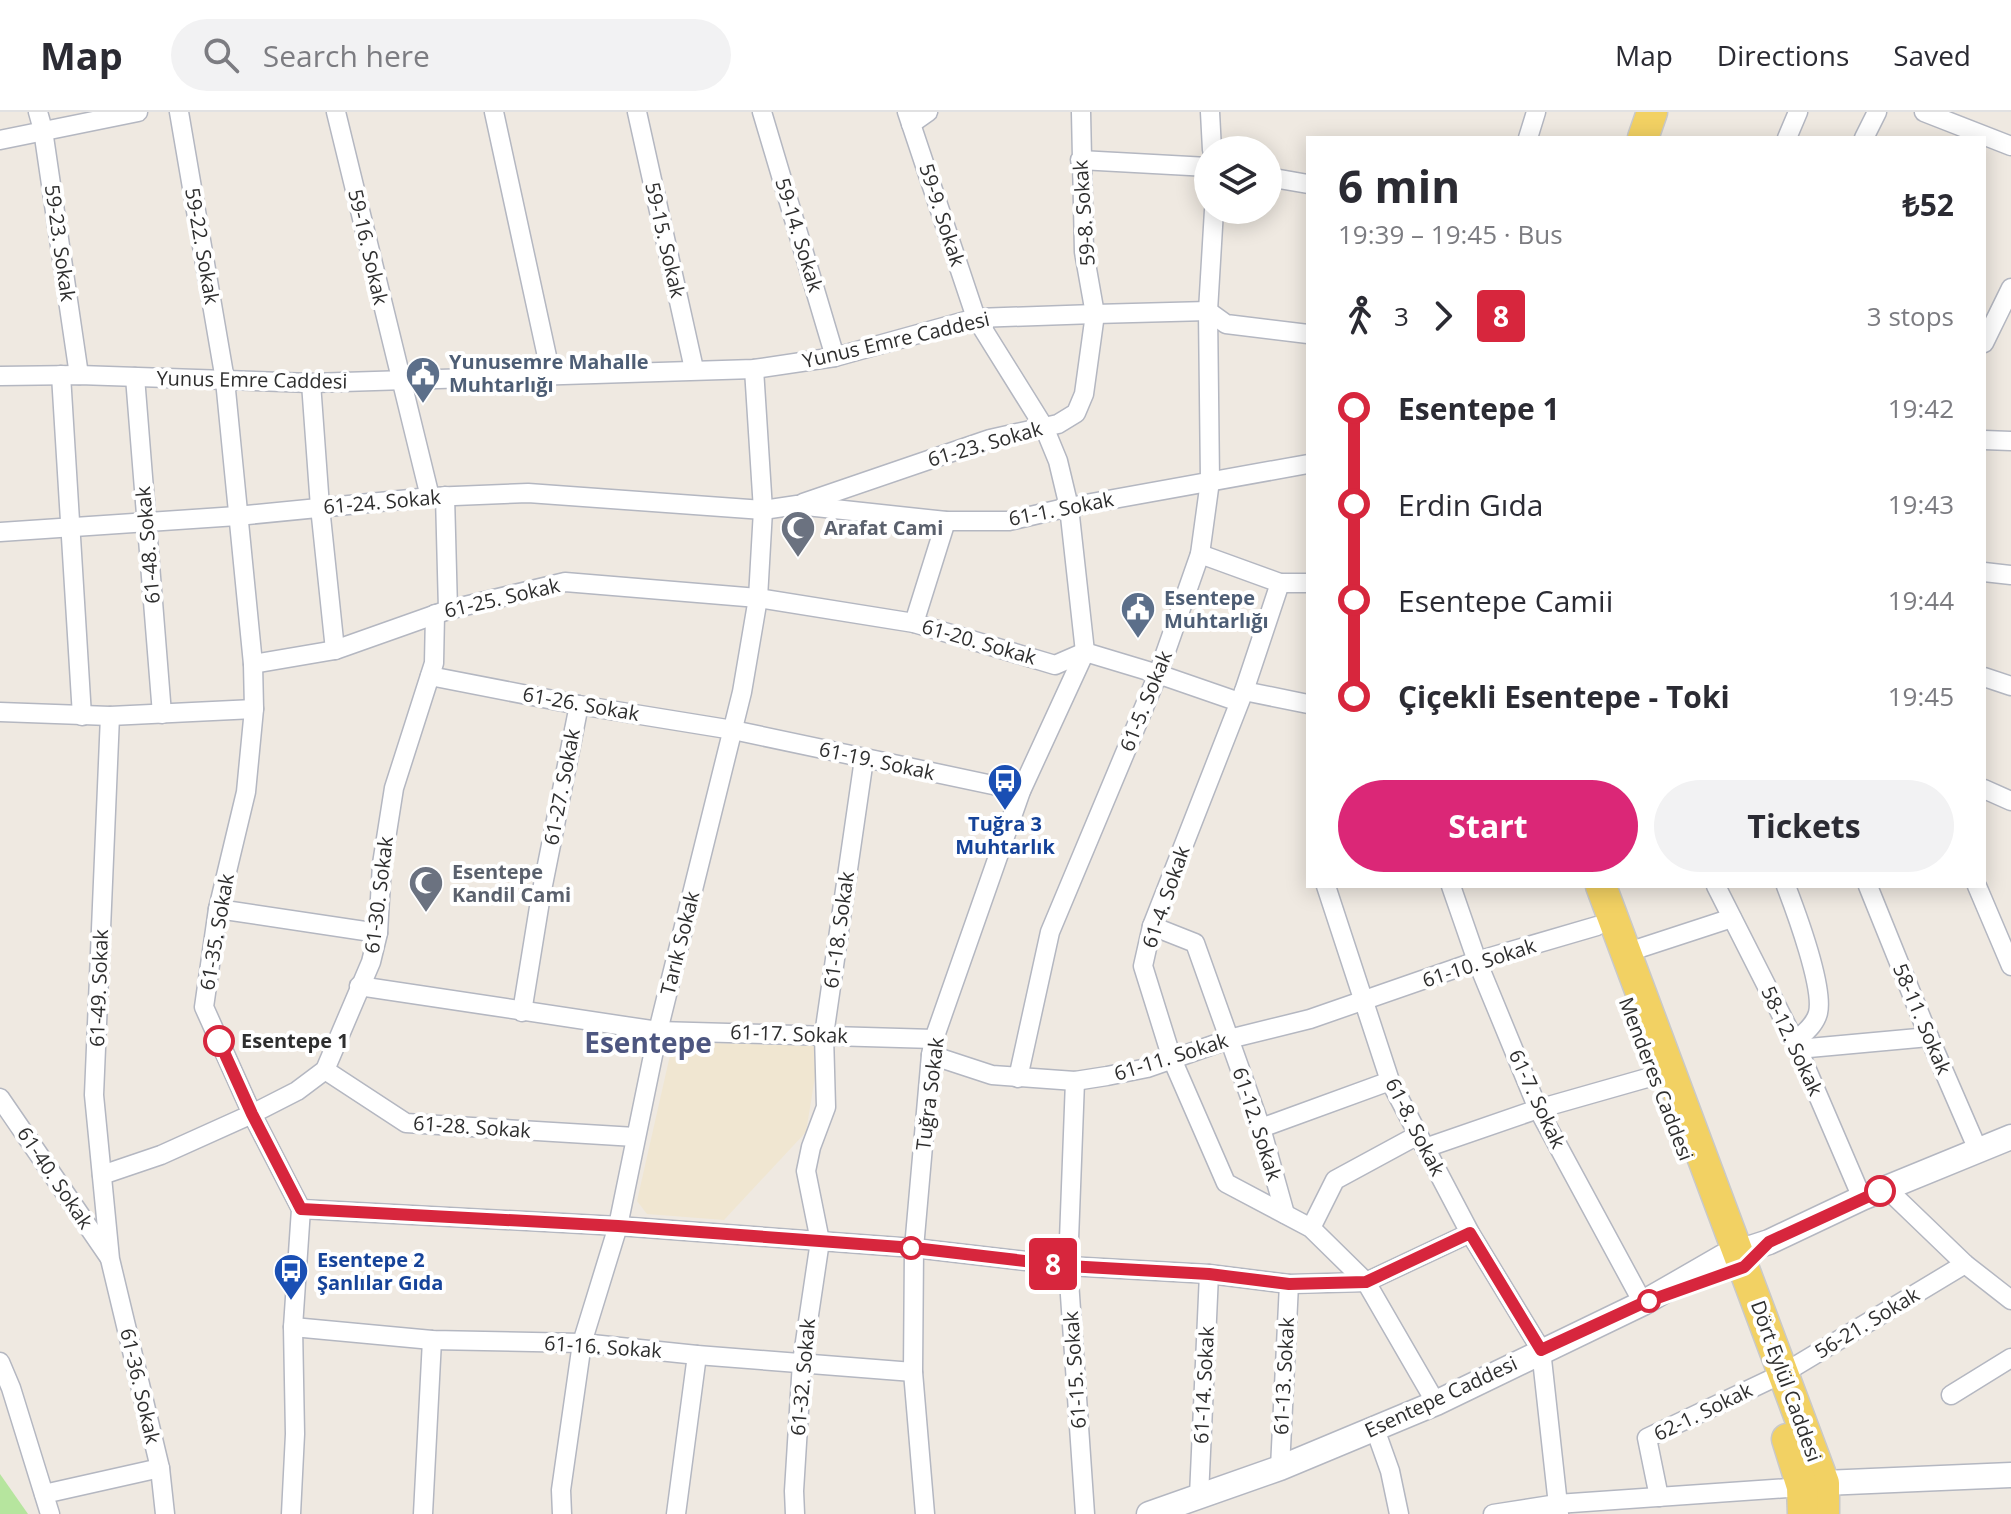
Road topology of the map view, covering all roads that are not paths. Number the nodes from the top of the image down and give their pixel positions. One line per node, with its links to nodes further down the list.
1 (138, 112): 17 (street)
2 (179, 112): 45 (street, 59-22. Sokak)
3 (336, 112): 46 (street, 59-16. Sokak)
4 (494, 112): 42 (street)
5 (637, 112): 39 (street, 59-15. Sokak)
6 (762, 112): 38 (street, 59-14. Sokak)
7 (928, 112): 16 (street)
8 (1081, 112): 27 (street, 59-8. Sokak)
9 (1210, 112): 19 (street)
10 (1536, 112): 20 (street)
11 (1652, 112): 21 (main road)
12 (1670, 112): 22 (main road)
13 (1798, 112): 23 (street)
14 (1877, 112): 24 (street)
15 (1924, 112): 18 (street)
16 (909, 118): 35 (street, 59-9. Sokak)
17 (40, 121): 25 (street); 41 (street, 59-23. Sokak)
18 (1965, 126): 26 (street)
19 (1211, 136)
20 (1529, 136)
21 (1644, 136)
22 (1663, 136)
23 (1788, 136)
24 (1865, 136)
25 (0, 140)
26 (2011, 146)
27 (1080, 160): 28 (street); 34 (street, 59-8. Sokak)
28 (1194, 166)
29 (1282, 179): 30 (street)
30 (1306, 184)
31 (1213, 224): 33 (street, 61-5. Sokak)
32 (2011, 288): 37 (street)
33 (1208, 311): 34 (street, Yunus Emre Caddesi); 36 (street, Yunus Emre Caddesi); 52 (street, 61-5. Sokak)
34 (1095, 314): 35 (street, Yunus Emre Caddesi); 48 (street, 61-23. Sokak)
35 (976, 318): 38 (street, Yunus Emre Caddesi); 48 (street, 59-9. Sokak)
36 (1306, 334)
37 (1986, 339)
38 (835, 357): 40 (street, Yunus Emre Caddesi)
39 (694, 369): 40 (street, Yunus Emre Caddesi); 42 (street, Yunus Emre Caddesi)
40 (754, 369): 57 (street, Tarık Sokak)
41 (70, 375): 43 (street, Yunus Emre Caddesi); 44 (street, Yunus Emre Caddesi); 61 (street)
42 (551, 375): 46 (street, Yunus Emre Caddesi)
43 (0, 376)
44 (135, 377): 45 (street, Yunus Emre Caddesi); 59 (street, 61-48. Sokak)
45 (225, 380): 47 (street, Yunus Emre Caddesi); 58 (street, 61-35. Sokak)
46 (400, 381): 47 (street, Yunus Emre Caddesi); 53 (street, 61-30. Sokak)
47 (311, 383): 55 (street)
48 (1044, 427): 54 (street, 61-23. Sokak); 56 (street, 59-9. Sokak)
49 (1986, 440): 50 (street)
50 (2011, 441)
51 (1306, 464): 52 (street, 61-1. Sokak)
52 (1210, 481): 56 (street, 61-1. Sokak); 63 (street, 61-5. Sokak)
53 (438, 497): 55 (street, 61-24. Sokak); 57 (street, 61-24. Sokak); 69 (street, 61-30. Sokak)
54 (797, 505): 57 (street, 61-1. Sokak); 60 (street, 61-1. Sokak)
55 (320, 507): 58 (street, 61-24. Sokak); 71 (street)
56 (1069, 507): 60 (street, 61-1. Sokak); 72 (street, 59-9. Sokak)
57 (763, 510): 68 (street, Tarık Sokak)
58 (237, 516): 59 (street, 61-24. Sokak); 73 (street, 61-35. Sokak)
59 (146, 521): 61 (street, 61-24. Sokak); 83 (street, 61-48. Sokak)
60 (946, 521): 70 (street)
61 (72, 527): 62 (street, 61-24. Sokak); 84 (street)
62 (0, 532)
63 (1200, 554): 66 (street); 74 (street, 61-5. Sokak)
64 (1986, 572): 65 (street)
65 (2011, 575)
66 (1280, 583): 67 (street); 78 (street, 61-4. Sokak)
67 (1306, 583)
68 (758, 598): 69 (street, 61-25. Sokak); 70 (street, 61-20. Sokak); 86 (street, Tarık Sokak)
69 (441, 612): 71 (street, 61-25. Sokak); 75 (street, 61-30. Sokak)
70 (914, 623): 72 (street, 61-20. Sokak)
71 (335, 650): 73 (street, 61-25. Sokak)
72 (1085, 652): 74 (street); 89 (street, Tuğra Sokak)
73 (253, 664): 81 (street, 61-35. Sokak)
74 (1158, 674): 78 (street); 119 (street, 61-5. Sokak)
75 (430, 676): 80 (street, 61-26. Sokak); 103 (street, 61-30. Sokak)
76 (1986, 678): 77 (street)
77 (2011, 686)
78 (1242, 697): 79 (street); 101 (street, 61-4. Sokak)
79 (1306, 704)
80 (579, 705): 86 (street, 61-26. Sokak); 109 (street, 61-27. Sokak)
81 (254, 709): 83 (street); 99 (street, 61-35. Sokak)
82 (0, 712): 84 (street)
83 (162, 714): 85 (street)
84 (82, 716): 85 (street)
85 (110, 716): 130 (street, 61-49. Sokak)
86 (733, 730): 87 (street, 61-19. Sokak); 110 (street, Tarık Sokak)
87 (864, 759): 89 (street, 61-19. Sokak); 111 (street, 61-18. Sokak)
88 (1986, 790): 90 (street)
89 (1021, 791): 115 (street, Tuğra Sokak)
90 (2011, 801)
91 (1327, 888): 108 (street, 61-8. Sokak)
92 (1452, 888): 105 (street, 61-7. Sokak)
93 (1584, 888): 102 (main road, Menderes Caddesi)
94 (1602, 888): 104 (main road, Menderes Caddesi)
95 (1717, 888): 100 (street, 58-12. Sokak)
96 (1787, 888): 114 (street)
97 (1869, 888): 112 (street, 58-11. Sokak)
98 (1978, 888): 106 (street)
99 (218, 909): 103 (street); 124 (street, 61-35. Sokak)
100 (1732, 918): 104 (street); 114 (street, 58-12. Sokak)
101 (1152, 926): 113 (street, 61-12. Sokak); 116 (street, 61-4. Sokak)
102 (1597, 926): 105 (street, 61-10. Sokak); 118 (main road, Menderes Caddesi)
103 (378, 933): 107 (street, 61-30. Sokak)
104 (1625, 953): 141 (main road, Menderes Caddesi)
105 (1477, 961): 108 (street, 61-10. Sokak); 123 (street, 61-7. Sokak)
106 (2011, 966)
107 (359, 986): 109 (street, 61-17. Sokak); 117 (street, 61-30. Sokak)
108 (1363, 1002): 113 (street, 61-11. Sokak); 121 (street, 61-8. Sokak)
109 (522, 1012): 110 (street, 61-17. Sokak)
110 (658, 1031): 111 (street, 61-17. Sokak); 126 (street, Tarık Sokak)
111 (824, 1035): 115 (street, 61-17. Sokak); 138 (street, 61-18. Sokak)
112 (1929, 1037): 114 (street); 129 (street, 58-11. Sokak)
113 (1228, 1039): 116 (street, 61-11. Sokak); 125 (street, 61-12. Sokak)
114 (1796, 1045): 132 (street, 58-12. Sokak)
115 (932, 1047): 119 (street, 61-11. Sokak); 139 (street, Tuğra Sokak)
116 (1172, 1059): 120 (street, 61-11. Sokak); 134 (street, 61-4. Sokak)
117 (325, 1070): 124 (street); 126 (street, 61-28. Sokak)
118 (1654, 1076): 123 (street); 141 (main road, Menderes Caddesi)
119 (1018, 1078): 120 (street, 61-11. Sokak)
120 (1075, 1081): 143 (street, 61-15. Sokak)
121 (1390, 1081): 125 (street); 128 (street, 61-8. Sokak)
122 (0, 1098): 140 (street, 61-40. Sokak)
123 (1538, 1109): 128 (street); 148 (street, 61-7. Sokak)
124 (252, 1114): 130 (street); 133 (street, 61-35. Sokak)
125 (1261, 1128): 134 (street, 61-12. Sokak)
126 (635, 1137): 135 (street, Tarık Sokak)
127 (2011, 1137): 129 (street, Esentepe Caddesi)
128 (1421, 1142): 136 (street); 137 (street, 61-8. Sokak)
129 (1978, 1150): 131 (street, Esentepe Caddesi)
130 (102, 1175): 140 (street, 61-49. Sokak)
131 (1886, 1188): 132 (street, Esentepe Caddesi); 142 (street)
132 (1862, 1198): 141 (street, Esentepe Caddesi)
133 (301, 1209): 135 (street); 149 (street)
134 (1285, 1214): 136 (street, 61-4. Sokak)
135 (618, 1226): 138 (street); 151 (street, Tarık Sokak)
136 (1311, 1228): 145 (street, 61-4. Sokak)
137 (1470, 1233): 145 (street); 152 (street, 61-8. Sokak)
138 (820, 1241): 139 (street); 156 (street, 61-32. Sokak)
139 (914, 1248): 143 (street); 157 (street, Tuğra Sokak)
140 (110, 1259): 162 (street, 61-36. Sokak)
141 (1733, 1262): 148 (street, Esentepe Caddesi); 158 (main road, Dört Eylül Caddesi)
142 (1965, 1264): 147 (street); 158 (street, 56-21. Sokak)
143 (1068, 1266): 144 (street); 178 (street, 61-15. Sokak)
144 (1209, 1274): 146 (street); 167 (street, 61-14. Sokak)
145 (1366, 1282): 146 (street); 160 (street, 61-4. Sokak)
146 (1289, 1284): 163 (street, 61-13. Sokak)
147 (2011, 1300)
148 (1643, 1303): 152 (street, Esentepe Caddesi)
149 (293, 1327): 150 (street, 61-16. Sokak); 172 (street)
150 (432, 1340): 151 (street, 61-16. Sokak); 173 (street)
151 (582, 1343): 153 (street, 61-16. Sokak); 174 (street, Tarık Sokak)
152 (1541, 1350): 160 (street, Esentepe Caddesi); 169 (street)
153 (697, 1355): 156 (street, 61-16. Sokak); 175 (street)
154 (2011, 1358): 159 (street)
155 (0, 1362): 165 (street)
156 (802, 1362): 157 (street, 61-16. Sokak); 176 (street, 61-32. Sokak)
157 (913, 1372): 177 (street, Tuğra Sokak)
158 (1776, 1376): 166 (main road, Dört Eylül Caddesi); 168 (street, 62-1. Sokak)
159 (1951, 1395)
160 (1436, 1403): 161 (street, Esentepe Caddesi)
161 (1375, 1429): 163 (street, Esentepe Caddesi); 180 (street)
162 (160, 1468): 165 (street); 171 (street, 61-36. Sokak)
163 (1280, 1468): 167 (street, Esentepe Caddesi)
164 (2011, 1475): 166 (street)
165 (44, 1494): 170 (street)
166 (1810, 1495): 168 (street); 182 (main road, Dört Eylül Caddesi)
167 (1199, 1496): 179 (street, Esentepe Caddesi)
168 (1659, 1497): 169 (street)
169 (1558, 1509): 181 (street)
170 (50, 1514)
171 (165, 1514)
172 (291, 1514)
173 (423, 1514)
174 (562, 1514)
175 (676, 1514)
176 (795, 1514)
177 (925, 1514)
178 (1085, 1514)
179 (1149, 1514)
180 (1399, 1514)
181 (1493, 1514)
182 (1824, 1514)

